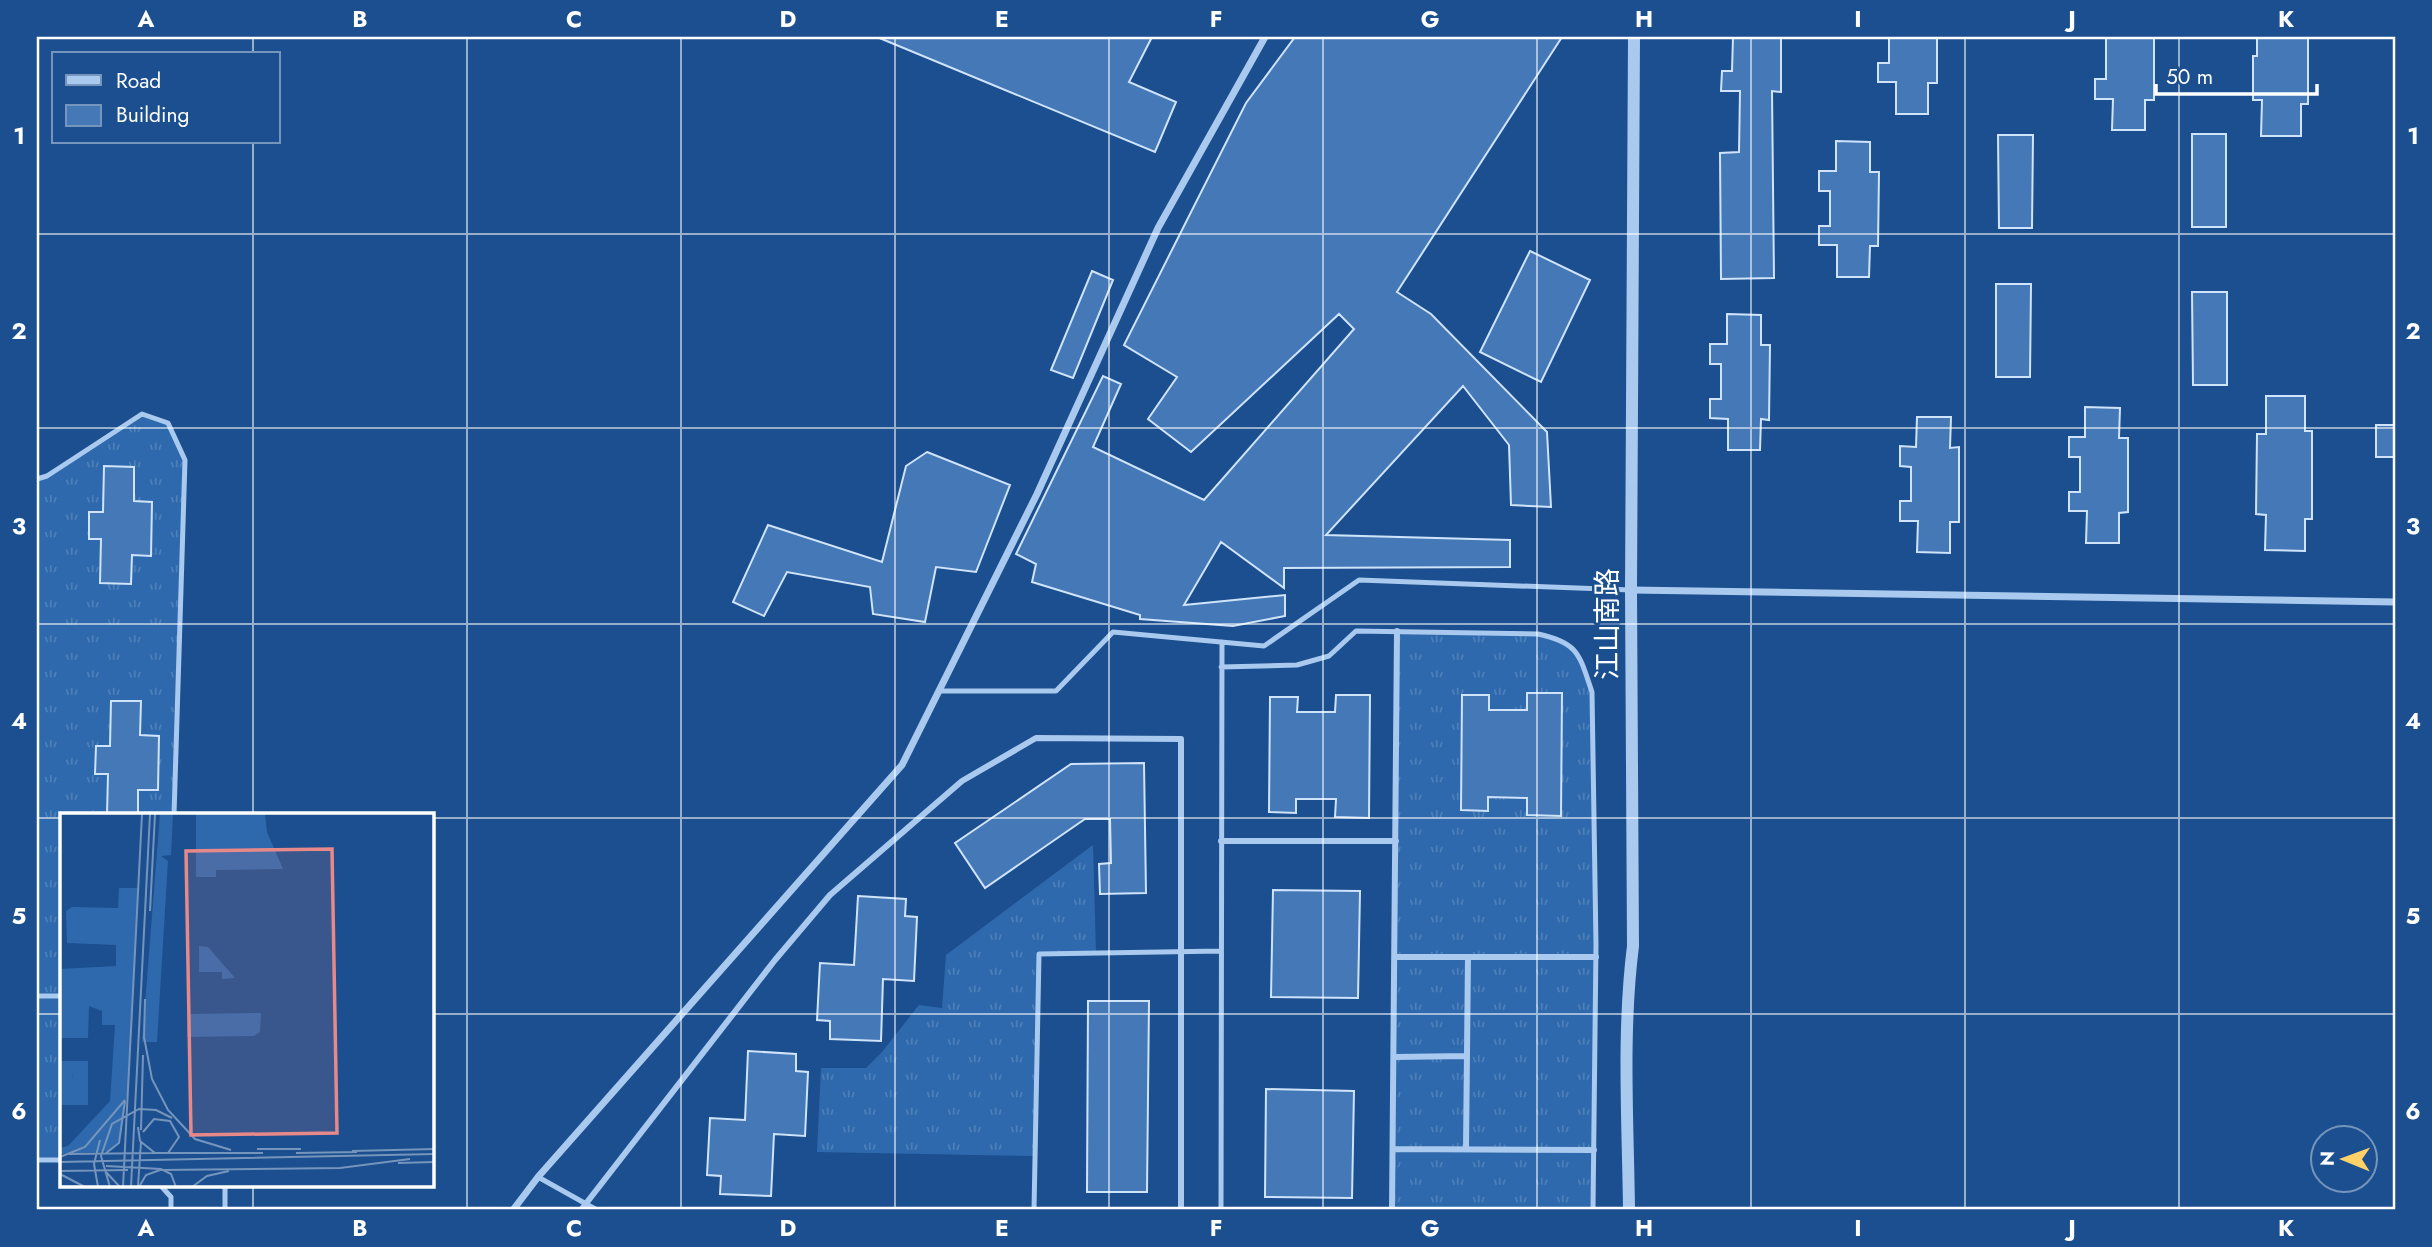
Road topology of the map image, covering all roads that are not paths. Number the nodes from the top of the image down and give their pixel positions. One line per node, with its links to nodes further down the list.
1 (1265, 37): 9 (street)
2 (1634, 37): 4 (street, 江山南路)
3 (37, 480): 10 (lane)
4 (1631, 590): 5 (street); 7 (lane); 41 (street, 江山南路)
5 (2395, 602)
6 (1396, 631): 8 (lane); 12 (street); 17 (lane)
7 (1222, 642): 8 (lane); 9 (lane)
8 (1222, 667): 11 (lane)
9 (939, 691): 27 (street)
10 (174, 813)
11 (1221, 841): 12 (street); 14 (lane)
12 (1396, 841): 15 (street)
13 (1182, 951): 14 (lane); 30 (street); 36 (lane); 37 (street)
14 (1221, 951): 38 (lane)
15 (1395, 957): 16 (street); 21 (street)
16 (1468, 957): 17 (street); 20 (street)
17 (1595, 957): 24 (lane)
18 (37, 996): 19 (lane)
19 (60, 996)
20 (1467, 1056): 21 (street); 23 (street)
21 (1395, 1057): 22 (street)
22 (1394, 1149): 23 (street); 39 (street)
23 (1466, 1149): 24 (street)
24 (1594, 1150): 40 (lane)
25 (37, 1160): 26 (lane)
26 (60, 1160)
27 (538, 1177): 30 (lane); 33 (street)
28 (163, 1188): 31 (lane)
29 (225, 1188): 32 (lane)
30 (587, 1204): 34 (street); 35 (lane)
31 (171, 1210)
32 (225, 1210)
33 (513, 1210)
34 (581, 1210)
35 (597, 1210)
36 (1034, 1210)
37 (1181, 1210)
38 (1221, 1210)
39 (1392, 1210)
40 (1593, 1210)
41 (1629, 1210)

